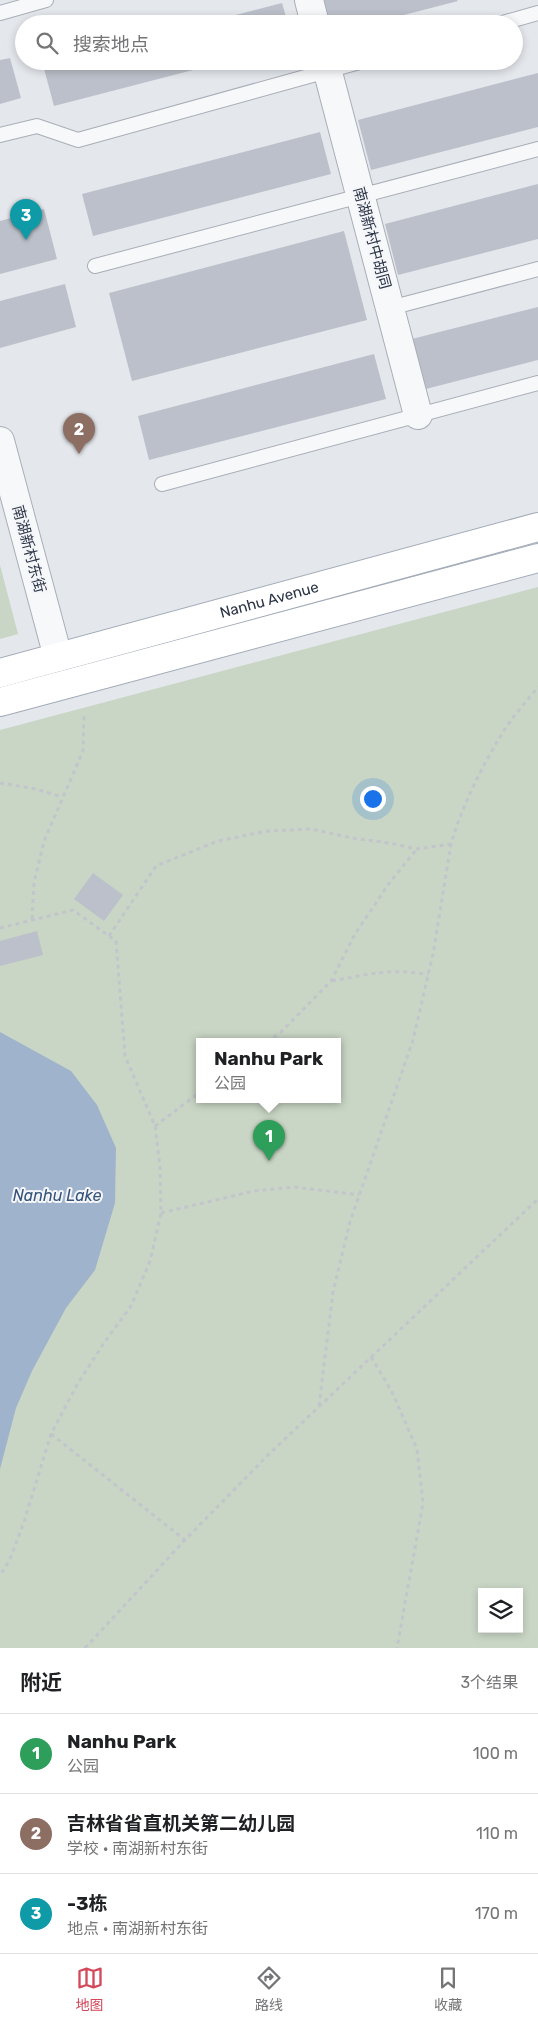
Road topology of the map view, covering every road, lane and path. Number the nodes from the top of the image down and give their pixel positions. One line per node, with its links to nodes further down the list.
1 (46, 0): 3 (lane)
2 (309, 0): 5 (street)
3 (0, 12)
4 (538, 13): 6 (lane)
5 (313, 15)
6 (523, 17)
7 (313, 70): 9 (lane)
8 (327, 70): 11 (street, 南湖新村中胡同)
9 (0, 135)
10 (538, 149): 11 (lane)
11 (361, 196): 12 (lane); 14 (street, 南湖新村中胡同)
12 (95, 266)
13 (538, 269): 14 (lane)
14 (390, 308): 16 (street, 南湖新村中胡同)
15 (538, 383): 16 (lane)
16 (418, 415): 18 (lane)
17 (0, 441): 21 (street, 南湖新村东街)
18 (162, 484)
19 (538, 527): 21 (main road, Nanhu Avenue)
20 (538, 558): 24 (main road, Nanhu Avenue)
21 (58, 657): 22 (main road, Nanhu Avenue)
22 (0, 673)
23 (538, 687): 28 (path)
24 (0, 702)
25 (84, 714): 27 (path)
26 (0, 783): 27 (path)
27 (62, 797): 30 (path)
28 (451, 844): 29 (path); 33 (path)
29 (417, 849): 32 (path); 34 (path)
30 (32, 920): 31 (path); 32 (path)
31 (0, 928)
32 (109, 936): 37 (path)
33 (428, 975): 34 (path); 38 (path)
34 (332, 981): 35 (path)
35 (273, 1038)
36 (196, 1095): 37 (path)
37 (156, 1126): 40 (path)
38 (359, 1195): 40 (path); 42 (path)
39 (538, 1199): 41 (path)
40 (161, 1213): 43 (path)
41 (371, 1357): 42 (path); 47 (path)
42 (319, 1406): 44 (path)
43 (50, 1434): 44 (path); 45 (path)
44 (185, 1540): 46 (path)
45 (0, 1576)
46 (86, 1648)
47 (397, 1648)

